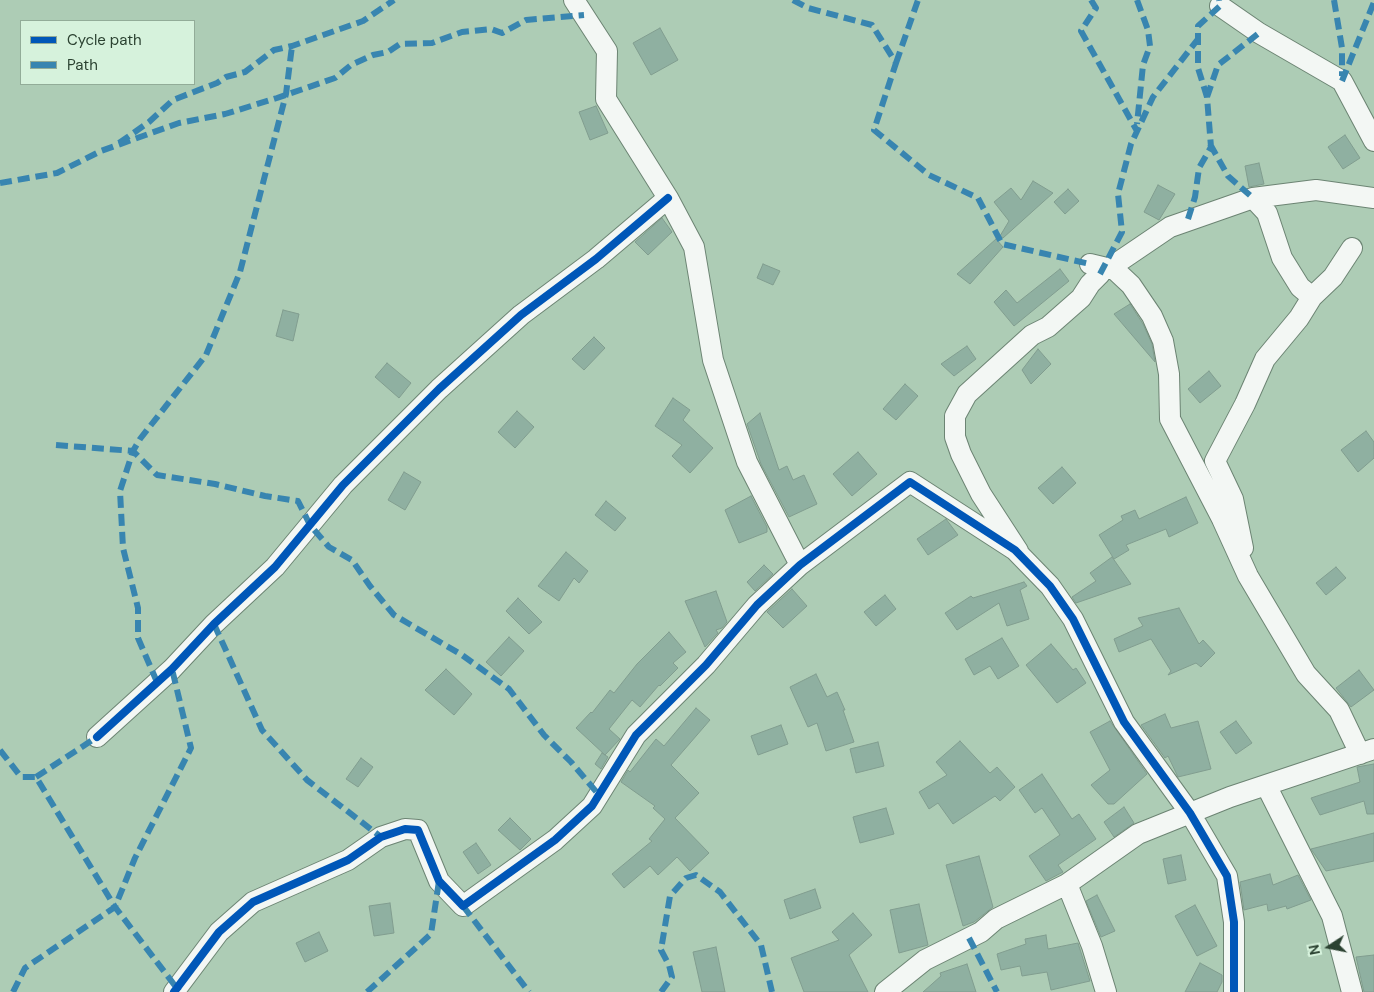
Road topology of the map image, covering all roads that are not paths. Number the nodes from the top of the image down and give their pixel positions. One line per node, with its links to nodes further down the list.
1 (574, 0): 4 (street)
2 (1220, 6): 3 (street)
3 (1374, 141)
4 (668, 198): 11 (street); 13 (street)
5 (1252, 198): 6 (street); 8 (street); 9 (street)
6 (1374, 198)
7 (1352, 248): 9 (street)
8 (1100, 269): 10 (street); 12 (street)
9 (1312, 297): 12 (street)
10 (1022, 557): 11 (street); 16 (street)
11 (800, 565): 18 (street)
12 (1248, 576): 14 (street)
13 (97, 737)
14 (1367, 751): 15 (street)
15 (1266, 785): 16 (street); 22 (street)
16 (1190, 813): 17 (street); 21 (street)
17 (1067, 884): 19 (street); 20 (street)
18 (174, 992)
19 (885, 992)
20 (1106, 992)
21 (1234, 992)
22 (1352, 992)

